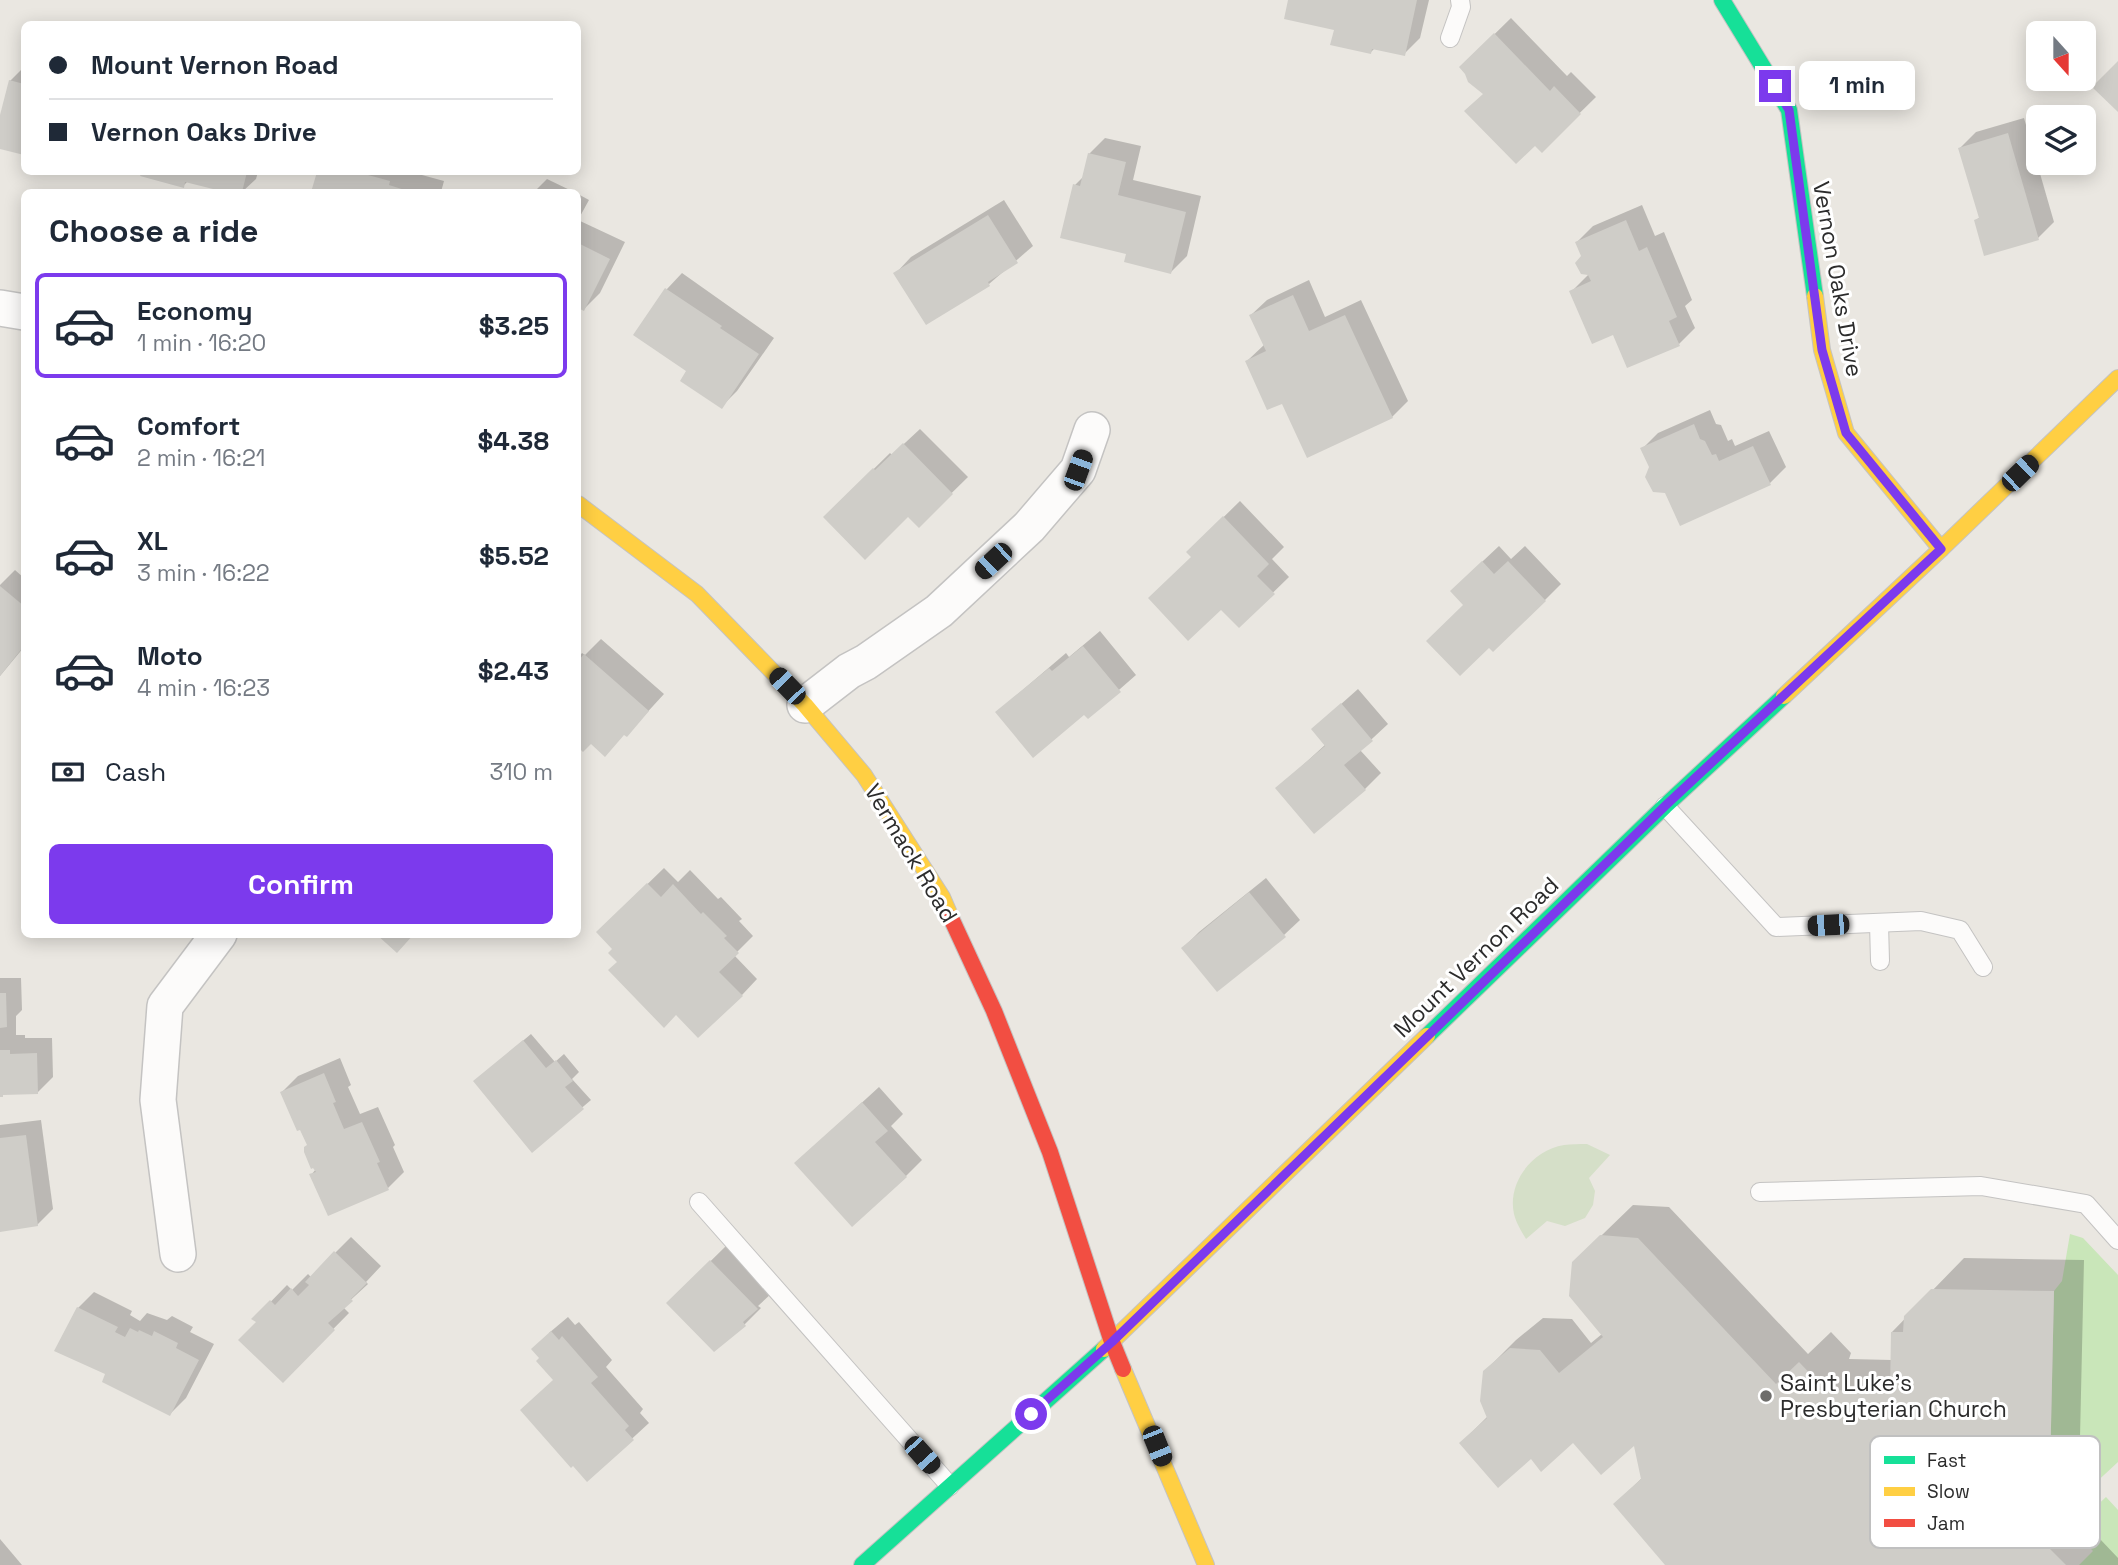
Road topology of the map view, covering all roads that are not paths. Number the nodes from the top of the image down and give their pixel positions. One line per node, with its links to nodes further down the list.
1 (1460, 0): 3 (lane)
2 (1722, 0): 9 (street, Vernon Oaks Drive)
3 (1450, 38)
4 (0, 308): 5 (street)
5 (21, 312)
6 (2118, 378): 9 (street, Mount Vernon Road)
7 (1092, 430): 10 (street)
8 (581, 514): 10 (street, Vermack Road)
9 (1941, 549): 11 (street, Mount Vernon Road)
10 (805, 705): 20 (street, Vermack Road)
11 (1665, 806): 12 (lane); 20 (street, Mount Vernon Road)
12 (1880, 923): 14 (lane); 15 (lane)
13 (216, 938): 19 (street)
14 (1880, 961)
15 (1983, 967)
16 (1760, 1192): 18 (lane)
17 (699, 1202): 21 (lane)
18 (2118, 1240)
19 (178, 1254)
20 (1112, 1342): 21 (street, Mount Vernon Road); 23 (street, Vermack Road)
21 (950, 1486): 22 (street, Mount Vernon Road)
22 (862, 1565)
23 (1206, 1565)

